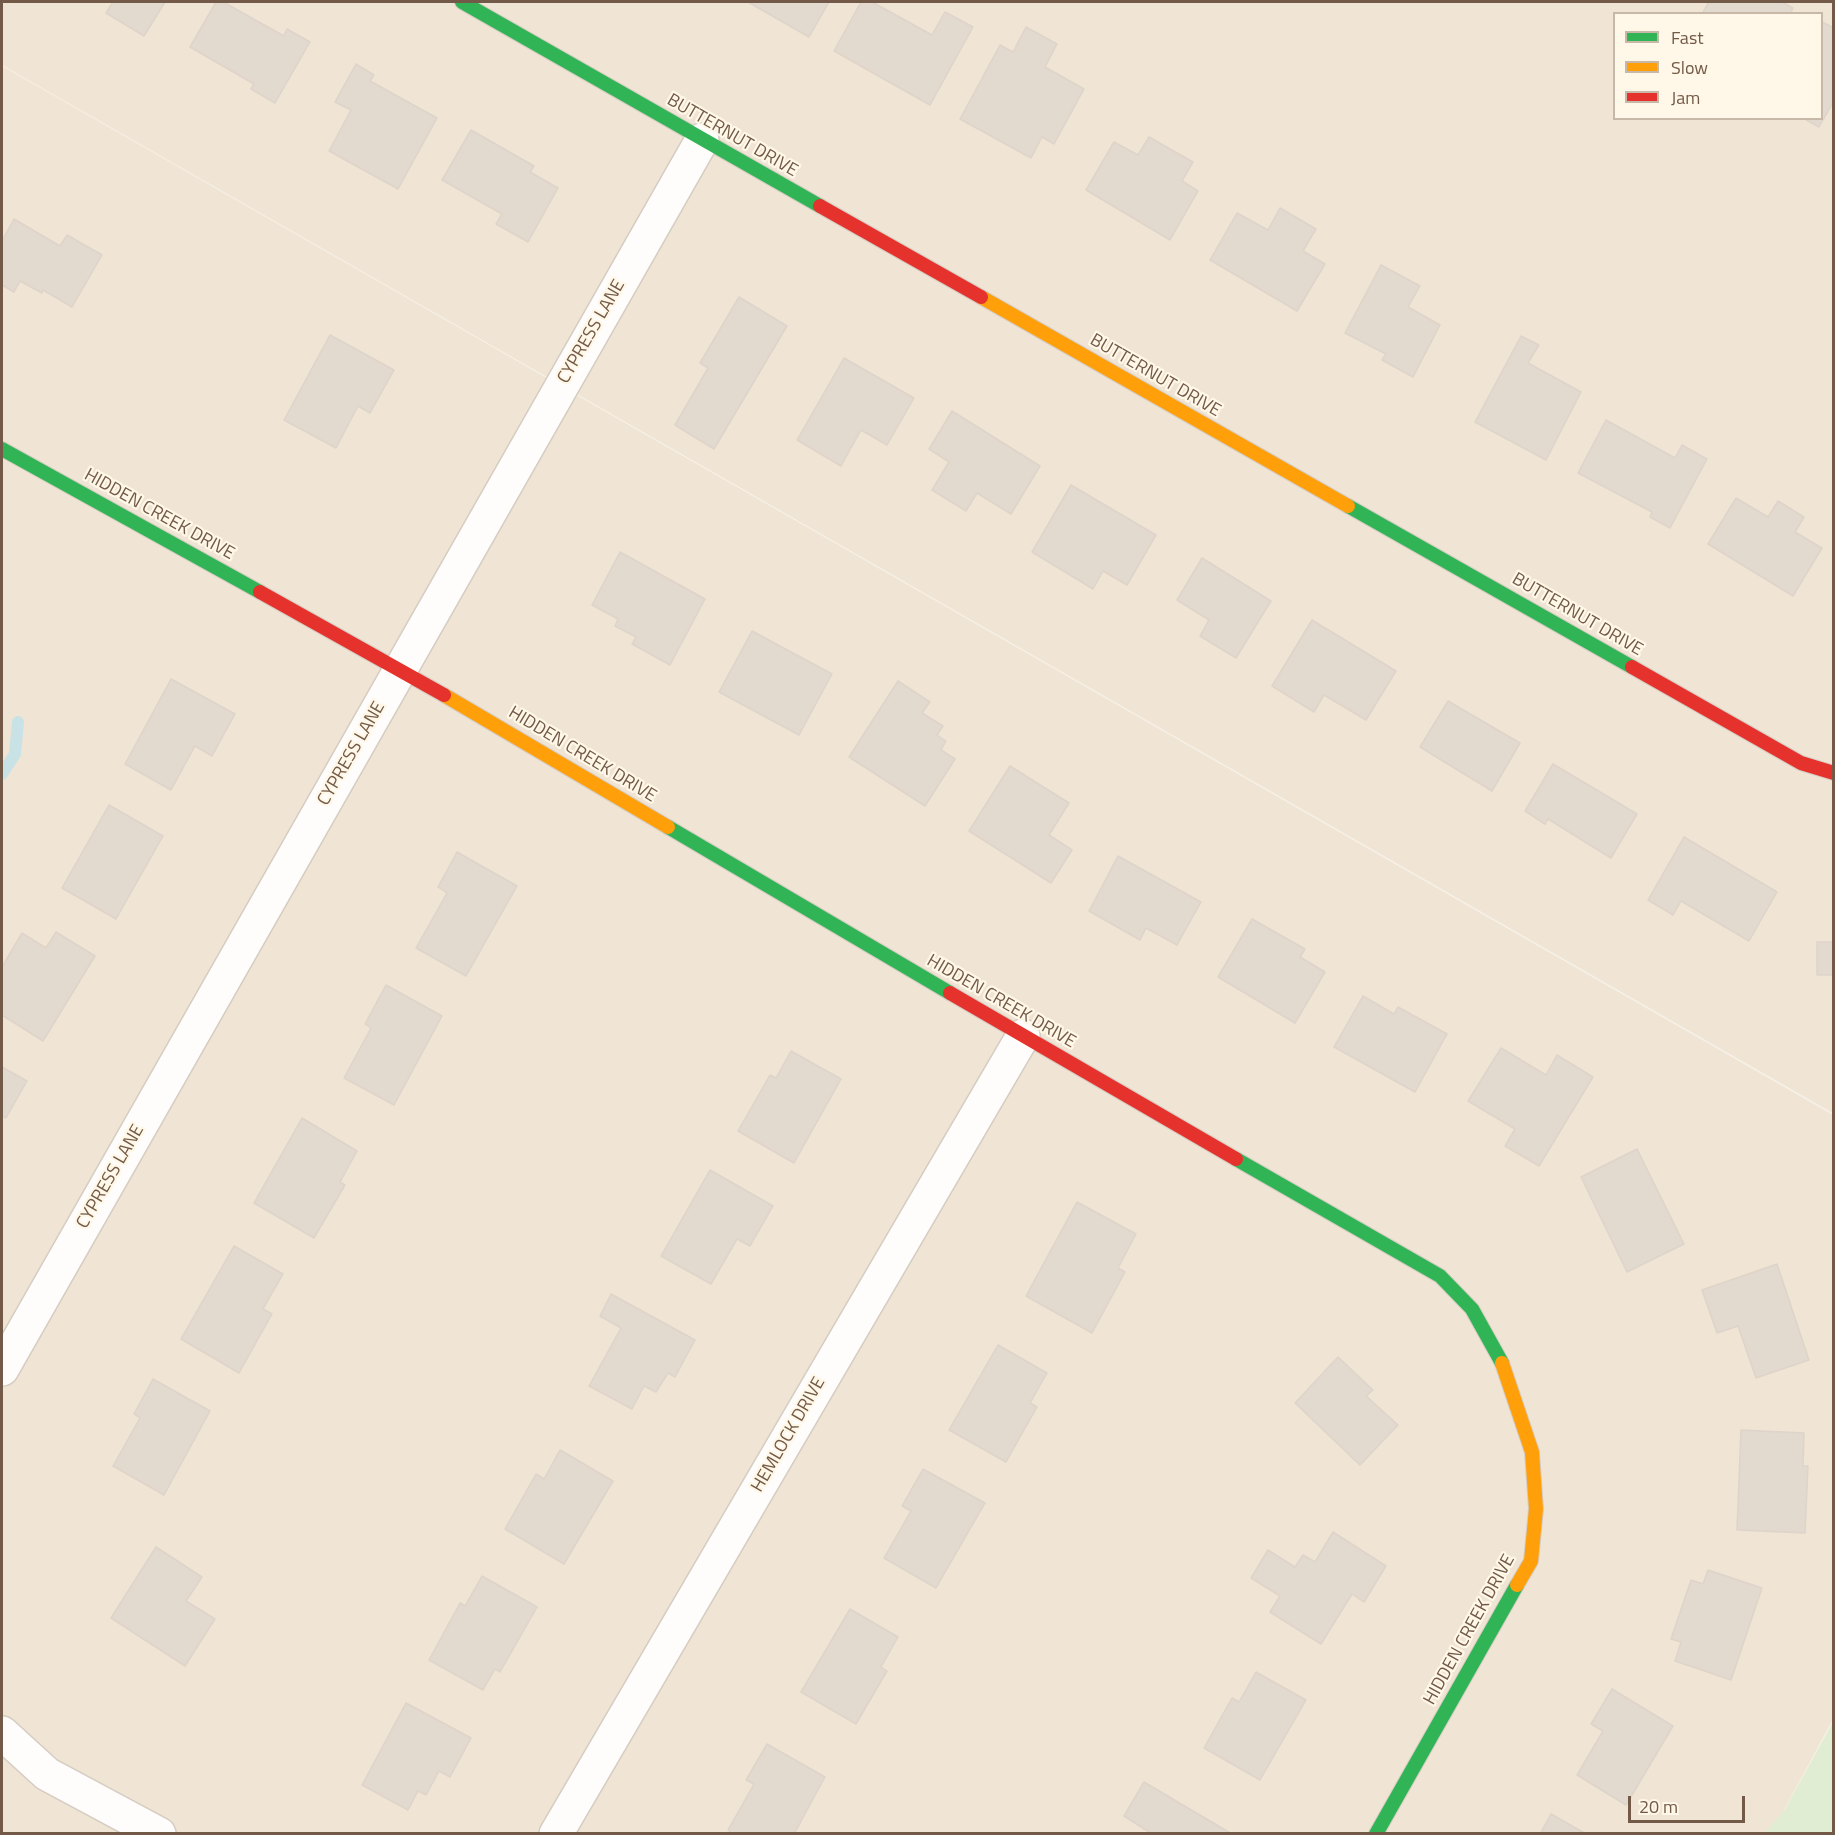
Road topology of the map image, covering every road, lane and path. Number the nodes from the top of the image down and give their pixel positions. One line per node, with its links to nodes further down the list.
1 (462, 2): 2 (street, BUTTERNUT DRIVE)
2 (702, 140): 4 (street, CYPRESS LANE); 5 (street, BUTTERNUT DRIVE)
3 (2, 449): 4 (street, HIDDEN CREEK DRIVE)
4 (400, 669): 6 (street, HIDDEN CREEK DRIVE); 7 (street, CYPRESS LANE)
5 (1833, 773)
6 (1023, 1036): 10 (street, HEMLOCK DRIVE); 11 (street, HIDDEN CREEK DRIVE)
7 (2, 1369)
8 (2, 1733): 9 (street)
9 (159, 1833)
10 (556, 1833)
11 (1376, 1833)

